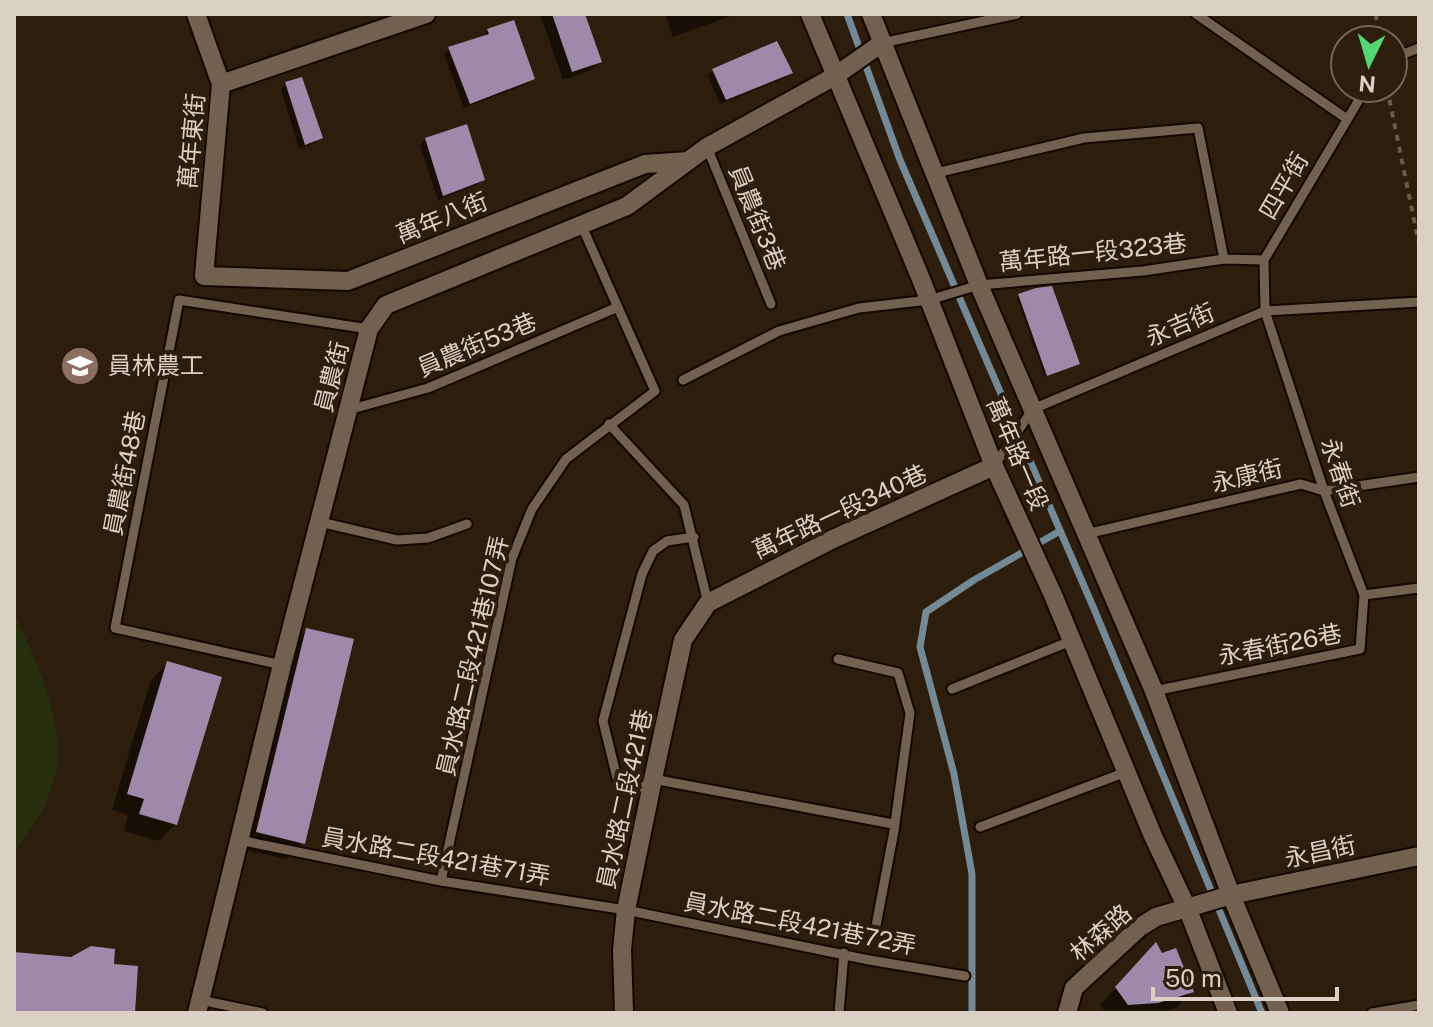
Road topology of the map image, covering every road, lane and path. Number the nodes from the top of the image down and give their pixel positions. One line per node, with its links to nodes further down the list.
1 (196, 14): 9 (street, 萬年東街)
2 (426, 14): 9 (street)
3 (810, 14): 8 (street, 萬年路一段)
4 (871, 14): 7 (street, 萬年路一段)
5 (1017, 14): 7 (lane)
6 (1196, 14): 12 (lane)
7 (882, 43): 8 (street, 員農街); 15 (street, 萬年路一段)
8 (835, 76): 13 (street, 員農街); 22 (street, 萬年路一段)
9 (221, 84): 20 (street, 萬年東街)
10 (1356, 104): 12 (lane, 四平街)
11 (1390, 104): 17 (path)
12 (1347, 119): 19 (lane, 四平街)
13 (707, 147): 14 (street, 員農街); 24 (lane, 員農街3巷)
14 (691, 161): 16 (street, 員農街); 20 (street, 萬年八街)
15 (936, 173): 18 (lane); 21 (street, 萬年路一段)
16 (581, 224): 25 (lane); 27 (street, 員農街)
17 (1419, 244)
18 (1224, 259): 19 (lane, 萬年路一段323巷); 21 (lane, 萬年路一段323巷)
19 (1264, 260): 26 (lane)
20 (204, 276)
21 (979, 285): 22 (lane, 萬年路一段323巷); 29 (street, 萬年路一段)
22 (929, 300): 28 (lane, 萬年路一段323巷); 32 (street, 萬年路一段)
23 (1419, 302): 26 (lane, 永吉街)
24 (771, 304)
25 (618, 307): 30 (lane, 員農街53巷); 31 (lane, 員水路二段421巷107弄)
26 (1265, 311): 29 (lane, 永吉街); 34 (lane, 永春街)
27 (369, 329): 30 (street, 員農街); 44 (lane, 員農街48巷)
28 (683, 380)
29 (1033, 409): 32 (lane); 37 (street, 萬年路一段)
30 (348, 410): 35 (street, 員農街)
31 (609, 424): 38 (lane); 53 (lane, 員水路二段421巷107弄)
32 (994, 466): 41 (street, 萬年路一段340巷); 42 (street, 萬年路一段)
33 (1419, 477): 34 (lane, 永康街)
34 (1324, 491): 37 (lane, 永康街); 40 (lane, 永春街)
35 (320, 522): 36 (lane); 44 (street, 員農街)
36 (467, 524)
37 (1086, 534): 46 (street, 萬年路一段)
38 (694, 537): 41 (lane); 48 (lane)
39 (1419, 588): 40 (lane)
40 (1364, 595): 46 (lane, 永春街26巷)
41 (708, 603): 48 (street, 員水路二段421巷)
42 (1072, 640): 45 (lane); 47 (street, 萬年路一段)
43 (838, 659): 49 (lane)
44 (282, 665): 51 (street, 員農街)
45 (952, 689)
46 (1154, 691): 54 (street, 萬年路一段)
47 (1126, 772): 50 (lane); 56 (street, 萬年路一段)
48 (653, 779): 49 (lane); 55 (street, 員水路二段421巷)
49 (893, 824): 57 (lane)
50 (980, 827)
51 (239, 840): 53 (lane, 員水路二段421巷71弄); 61 (street, 員農街)
52 (1419, 856): 54 (street, 永昌街)
53 (441, 881): 55 (lane, 員水路二段421巷71弄)
54 (1231, 895): 56 (street, 林森路); 67 (street, 萬年路一段)
55 (626, 910): 58 (lane, 員水路二段421巷72弄); 63 (street, 員水路二段421巷)
56 (1188, 910): 65 (street, 林森路); 66 (street, 萬年路一段)
57 (875, 931)
58 (844, 953): 59 (lane, 員水路二段421巷72弄); 64 (lane)
59 (965, 976)
60 (1419, 1005): 68 (lane)
61 (198, 1006): 62 (lane)
62 (263, 1013)
63 (624, 1013)
64 (839, 1013)
65 (1067, 1013)
66 (1228, 1013)
67 (1280, 1013)
68 (1372, 1013)

